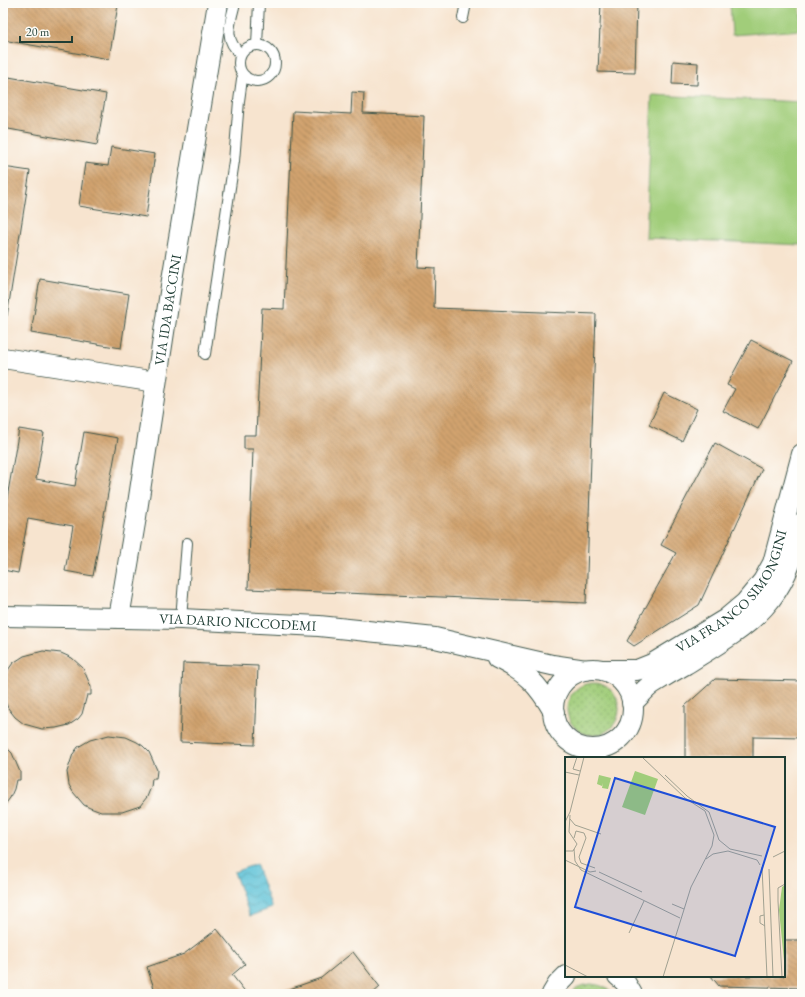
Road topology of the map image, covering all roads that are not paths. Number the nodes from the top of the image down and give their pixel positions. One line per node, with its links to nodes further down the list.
1 (218, 3): 11 (street, VIA IDA BACCINI)
2 (235, 3): 7 (lane)
3 (259, 3): 6 (lane)
4 (466, 3): 5 (lane)
5 (463, 18)
6 (257, 45): 7 (lane); 8 (lane)
7 (241, 54): 8 (lane)
8 (245, 76): 9 (lane)
9 (205, 354)
10 (3, 358): 11 (street)
11 (156, 382): 16 (street, VIA IDA BACCINI)
12 (802, 454): 19 (street, VIA FRANCO SIMONGINI)
13 (802, 523): 20 (street, VIA FRANCO SIMONGINI)
14 (187, 543): 17 (lane)
15 (3, 616): 16 (street, VIA DARIO NICCODEMI)
16 (119, 618): 17 (street, VIA DARIO NICCODEMI)
17 (181, 619): 18 (street, VIA DARIO NICCODEMI)
18 (472, 646): 19 (street, VIA DARIO NICCODEMI); 21 (street, VIA DARIO NICCODEMI)
19 (595, 670): 20 (street); 21 (street)
20 (632, 703): 23 (street)
21 (554, 712): 22 (street)
22 (575, 750): 23 (street)
23 (611, 750)
24 (619, 977): 25 (street)
25 (632, 994)

